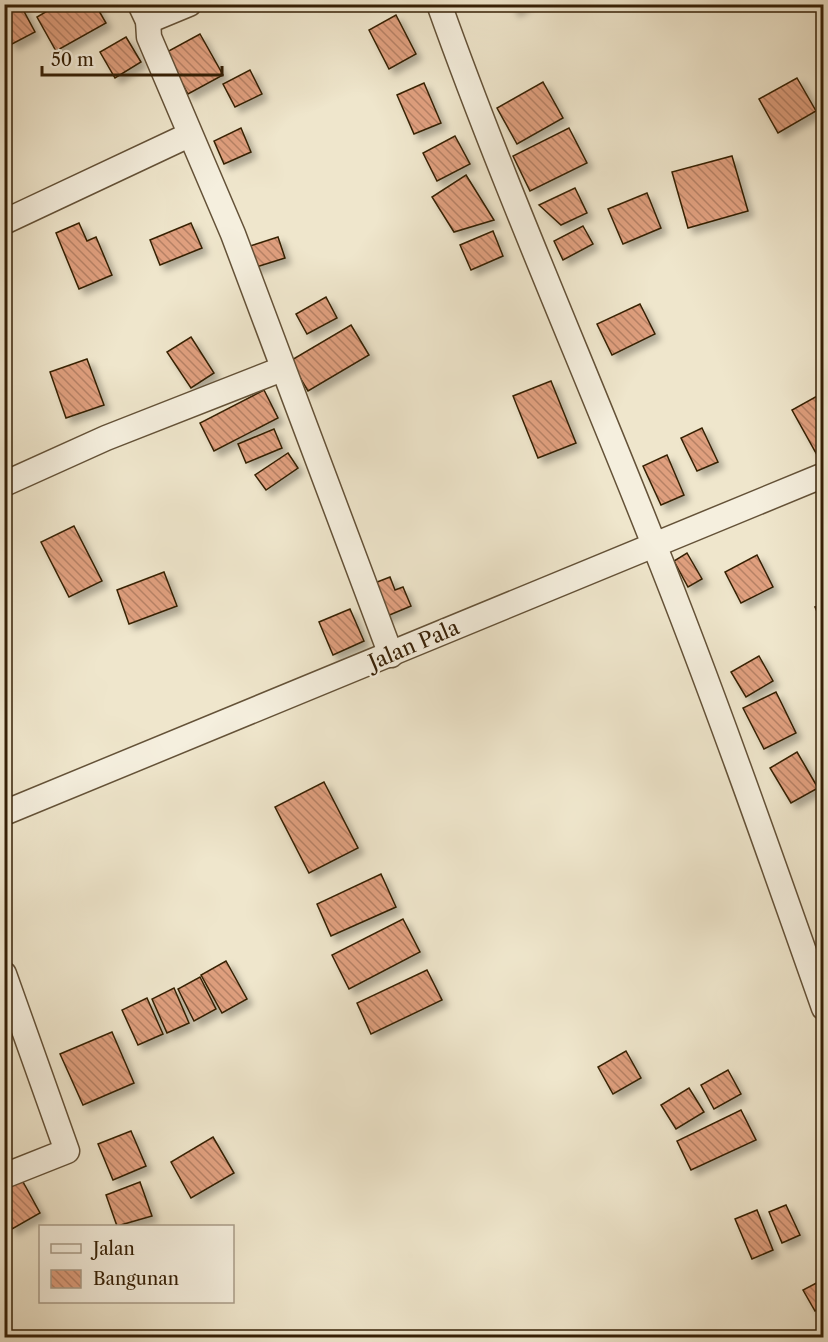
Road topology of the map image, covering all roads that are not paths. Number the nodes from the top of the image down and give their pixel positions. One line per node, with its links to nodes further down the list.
1 (189, 4): 3 (street)
2 (439, 4): 9 (street)
3 (144, 13): 4 (street)
4 (189, 135): 5 (street); 6 (street)
5 (4, 222)
6 (282, 369): 8 (street); 10 (street)
7 (824, 475): 9 (street, Jalan Pala)
8 (4, 483)
9 (654, 544): 10 (street, Jalan Pala); 13 (street)
10 (391, 655): 11 (street, Jalan Pala)
11 (4, 813)
12 (4, 974): 14 (street)
13 (824, 1008)
14 (4, 1176)

